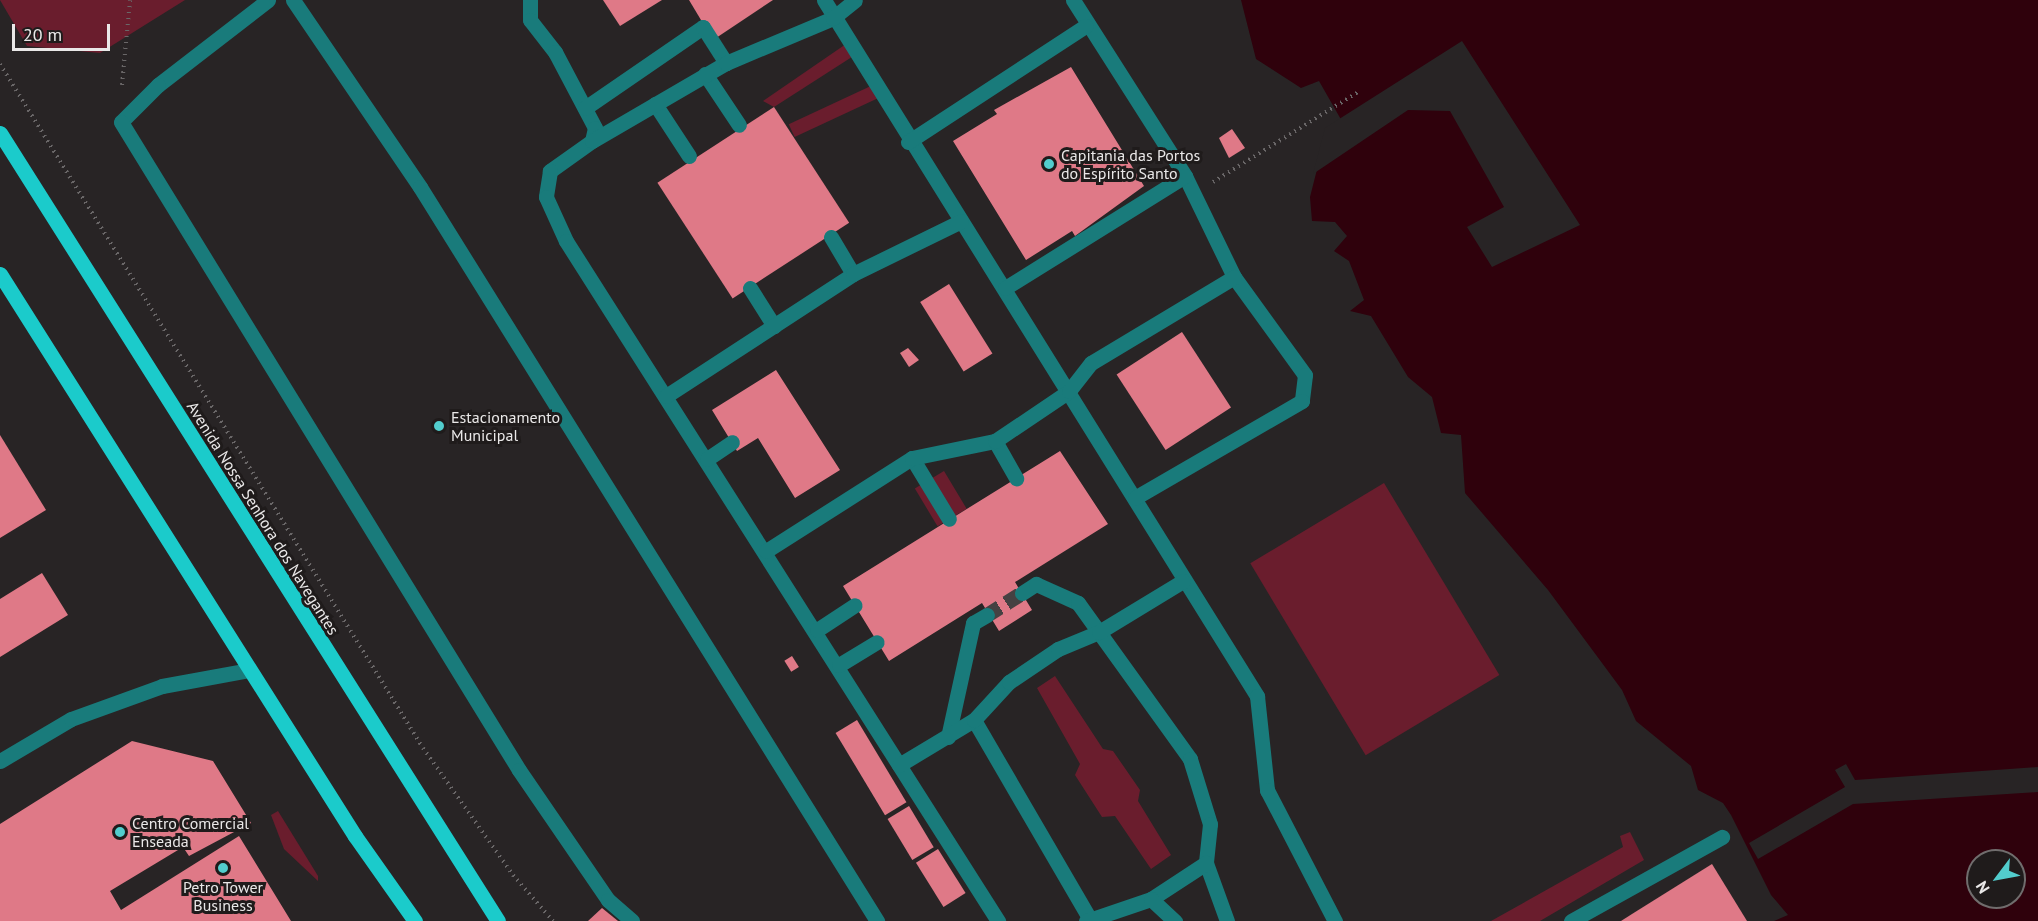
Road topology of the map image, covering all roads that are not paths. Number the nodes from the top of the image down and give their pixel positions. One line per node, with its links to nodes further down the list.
1 (267, 0): 56 (street)
2 (293, 0): 57 (street)
3 (530, 0): 12 (street)
4 (824, 0): 7 (street)
5 (855, 0): 7 (street)
6 (1073, 0): 8 (street)
7 (833, 18): 9 (street); 16 (street)
8 (1085, 26): 16 (street); 18 (street)
9 (726, 63): 10 (street); 12 (street)
10 (705, 74): 11 (street); 13 (street)
11 (655, 104): 15 (street); 17 (street)
12 (585, 108): 15 (street)
13 (739, 125)
14 (0, 133): 55 (main road, Avenida Nossa Senhora dos Navegantes)
15 (592, 141): 28 (street)
16 (908, 142): 19 (street)
17 (689, 156)
18 (1185, 176): 23 (street); 25 (street)
19 (961, 220): 22 (street); 25 (street)
20 (831, 237): 22 (street)
21 (0, 274): 45 (main road)
22 (853, 274): 26 (street)
23 (1234, 277): 27 (street); 34 (street)
24 (750, 288): 26 (street)
25 (1005, 288): 27 (street)
26 (774, 326): 28 (street)
27 (1069, 391): 29 (street); 34 (street)
28 (666, 396): 32 (street)
29 (994, 441): 31 (street); 33 (street)
30 (732, 442): 32 (street)
31 (912, 458): 35 (street); 36 (street)
32 (707, 459): 36 (street)
33 (1016, 478)
34 (1135, 498): 37 (street)
35 (949, 519)
36 (766, 552): 41 (street)
37 (1183, 581): 42 (street); 61 (street)
38 (1022, 593): 42 (street)
39 (855, 605): 41 (street)
40 (987, 615): 47 (street)
41 (817, 630): 44 (street)
42 (1099, 632): 46 (street); 51 (street)
43 (877, 642): 44 (street)
44 (840, 665): 49 (street)
45 (249, 670): 48 (street); 54 (main road)
46 (974, 720): 47 (street); 53 (street)
47 (948, 737): 49 (street)
48 (0, 761)
49 (899, 765): 58 (street)
50 (1722, 837): 62 (street)
51 (1206, 863): 52 (street); 60 (street)
52 (1151, 899): 53 (street); 59 (street)
53 (1088, 920)
54 (415, 921)
55 (498, 921)
56 (632, 921)
57 (877, 921)
58 (998, 921)
59 (1175, 921)
60 (1227, 921)
61 (1335, 921)
62 (1571, 921)

